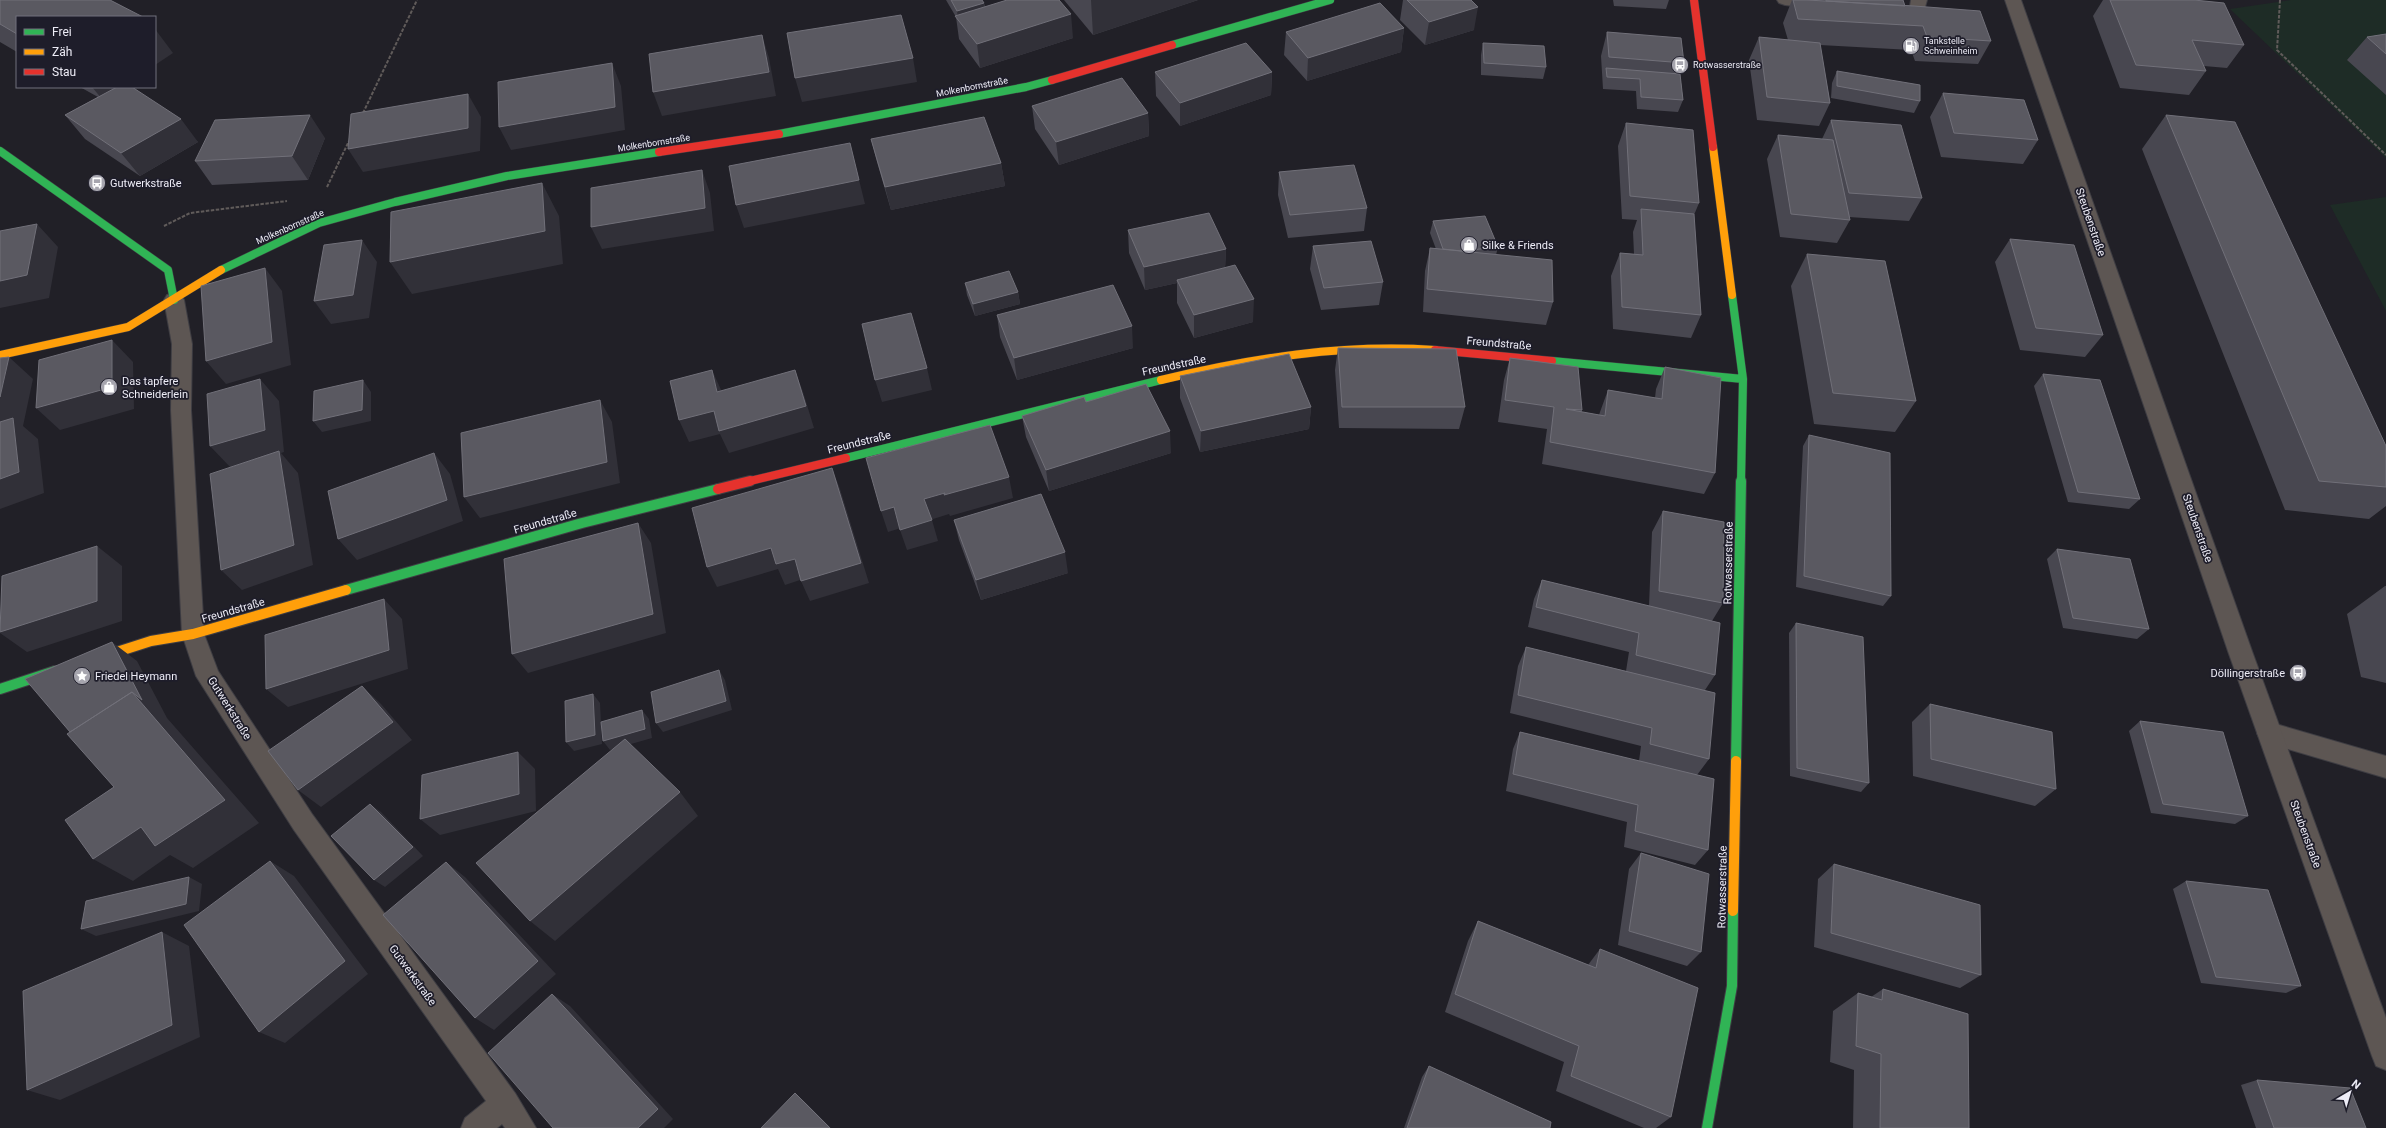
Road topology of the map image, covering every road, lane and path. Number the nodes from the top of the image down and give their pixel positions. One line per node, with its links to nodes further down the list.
1 (416, 0): 10 (path)
2 (1330, 0): 15 (street, Molkenbornstraße)
3 (1694, 0): 19 (street, Rotwasserstraße)
4 (1785, 0): 8 (street)
5 (1919, 0): 9 (street)
6 (2013, 0): 24 (street, Steubenstraße)
7 (2280, 0): 13 (path)
8 (1840, 5)
9 (1879, 8)
10 (360, 119)
11 (350, 140): 15 (path)
12 (0, 151): 16 (street, Gutwerkstraße)
13 (2386, 155)
14 (292, 200): 16 (path)
15 (319, 223): 17 (street, Molkenbornstraße)
16 (130, 242): 17 (street, Gutwerkstraße)
17 (174, 300): 18 (street, Molkenbornstraße); 20 (street, Gutwerkstraße)
18 (0, 355)
19 (1743, 379): 20 (street, Freundstraße); 30 (street, Rotwasserstraße)
20 (193, 634): 21 (street, Freundstraße); 27 (street, Gutwerkstraße)
21 (83, 662)
22 (68, 667): 23 (street)
23 (0, 689)
24 (2269, 733): 25 (street); 26 (street, Steubenstraße)
25 (2386, 767)
26 (2386, 1056)
27 (504, 1103): 28 (street); 29 (street, Gutwerkstraße)
28 (475, 1128)
29 (522, 1128)
30 (1707, 1128)

